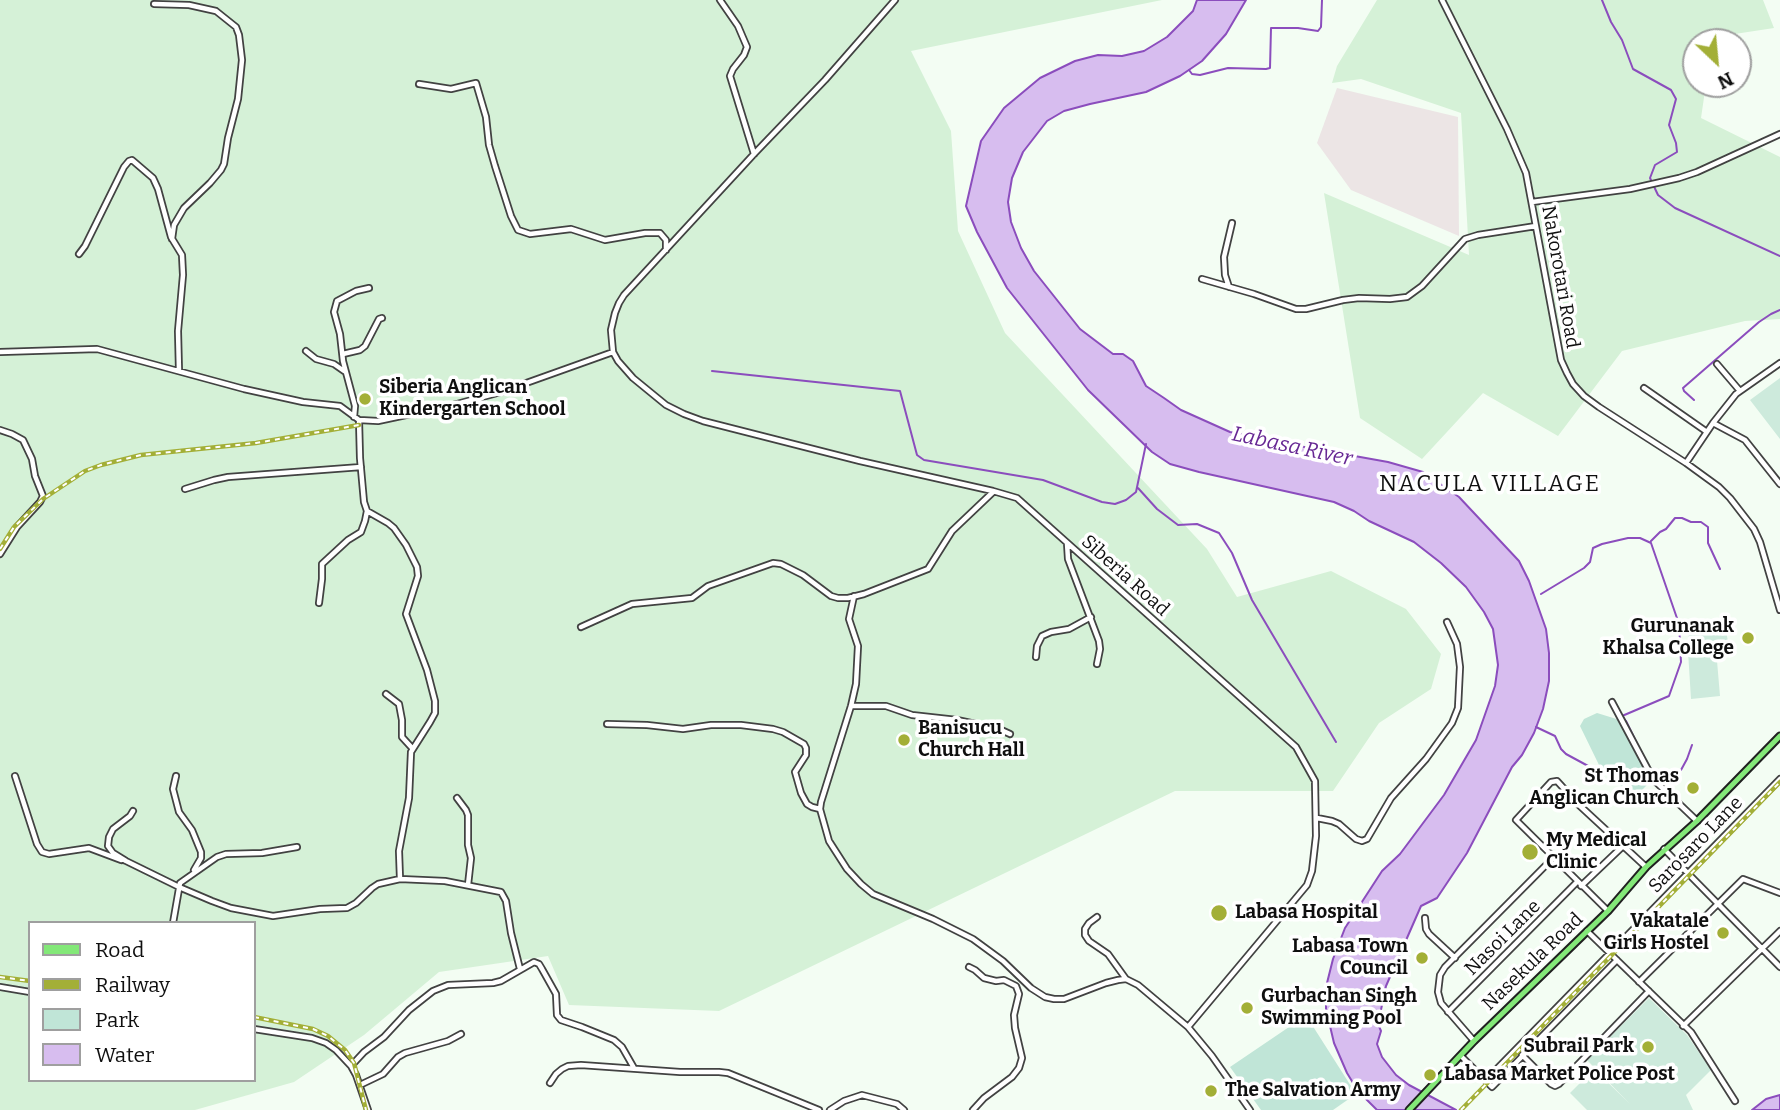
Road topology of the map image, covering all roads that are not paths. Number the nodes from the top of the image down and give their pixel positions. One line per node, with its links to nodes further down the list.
1 (720, 0): 7 (street)
2 (895, 0): 7 (street)
3 (1441, 0): 8 (street, Nakorotari Road)
4 (154, 4): 11 (street)
5 (419, 84): 12 (street)
6 (1780, 134): 8 (street)
7 (754, 154): 12 (street)
8 (1532, 202): 10 (street, Nakorotari Road)
9 (1232, 223): 16 (street)
10 (1536, 226): 16 (street); 32 (street, Nakorotari Road)
11 (172, 240): 13 (street); 24 (street)
12 (666, 251): 20 (street)
13 (79, 254)
14 (1202, 279): 16 (street)
15 (369, 288): 21 (street)
16 (1229, 288)
17 (382, 317): 21 (street)
18 (306, 351): 25 (street)
19 (0, 352): 24 (street)
20 (613, 352): 28 (street); 36 (street, Siberia Road)
21 (342, 354): 25 (street)
22 (1780, 363): 27 (street)
23 (1717, 364): 27 (street)
24 (179, 371): 28 (street)
25 (345, 371): 28 (street)
26 (1644, 388): 31 (street)
27 (1741, 391): 29 (street)
28 (357, 418): 33 (street)
29 (1713, 423): 31 (street); 34 (street)
30 (0, 430): 39 (street)
31 (1707, 432): 32 (street)
32 (1686, 463): 42 (street, Nakorotari Road)
33 (361, 467): 35 (street); 37 (street)
34 (1780, 484)
35 (185, 489)
36 (993, 491): 38 (street, Siberia Road); 40 (street)
37 (367, 511): 41 (street); 54 (street)
38 (1067, 543): 43 (street); 61 (street, Siberia Road)
39 (0, 554)
40 (854, 596): 45 (street); 50 (street)
41 (318, 603)
42 (1780, 610)
43 (1091, 617): 46 (street); 47 (street)
44 (1447, 622): 61 (street)
45 (581, 628)
46 (1036, 657)
47 (1097, 664)
48 (386, 694): 54 (street)
49 (1612, 702): 62 (street)
50 (851, 706): 52 (street); 59 (street)
51 (607, 723): 59 (street)
52 (1010, 734)
53 (1780, 736): 62 (main road, Nasekula Road)
54 (413, 749): 71 (street)
55 (15, 776): 67 (street)
56 (176, 776): 70 (street)
57 (1780, 779): 69 (street, Sarosaro Lane)
58 (457, 798): 73 (street)
59 (820, 809): 90 (street)
60 (133, 811): 67 (street)
61 (1317, 818): 97 (street, Siberia Road)
62 (1697, 821): 65 (main road, Nasekula Road)
63 (1623, 846): 66 (street); 68 (street); 72 (street, Nasoi Lane)
64 (297, 847): 70 (street)
65 (1664, 849): 68 (main road, Nasekula Road); 69 (street)
66 (1553, 858): 72 (street); 85 (street)
67 (126, 861): 74 (street)
68 (1646, 867): 77 (main road, Nasekula Road)
69 (1686, 874): 76 (street); 84 (street, Sarosaro Lane)
70 (189, 876): 74 (street)
71 (400, 879): 73 (street); 74 (street)
72 (1579, 884): 77 (street); 95 (street, Nasoi Lane)
73 (468, 886): 89 (street)
74 (179, 887): 80 (street)
75 (1780, 893): 76 (street)
76 (1718, 904): 83 (street); 91 (street)
77 (1608, 911): 81 (main road, Nasekula Road)
78 (1097, 917): 90 (street)
79 (1425, 918): 85 (street)
80 (173, 921)
81 (1587, 931): 84 (street); 100 (main road, Nasekula Road)
82 (1780, 931): 83 (street)
83 (1762, 949): 88 (street); 96 (street)
84 (1611, 954): 86 (street); 105 (street, Sarosaro Lane)
85 (1455, 958): 95 (street)
86 (1617, 960): 91 (street); 101 (street)
87 (968, 967): 113 (street)
88 (1780, 967)
89 (520, 969): 103 (street); 104 (street)
90 (1126, 979): 97 (street)
91 (1639, 982): 93 (street)
92 (0, 987): 94 (street)
93 (1649, 991): 96 (street); 101 (street)
94 (28, 992)
95 (1448, 1012): 100 (street)
96 (1684, 1026): 108 (street)
97 (1188, 1027): 114 (street)
98 (256, 1029): 103 (street)
99 (461, 1034): 107 (street)
100 (1474, 1041): 102 (main road, Nasekula Road)
101 (1522, 1055): 105 (street)
102 (1461, 1056): 105 (street); 115 (main road, Nasekula Road)
103 (351, 1066): 107 (street)
104 (634, 1068): 106 (street); 110 (street)
105 (1486, 1080)
106 (550, 1083)
107 (360, 1085): 109 (street)
108 (1735, 1101)
109 (368, 1110)
110 (819, 1110)
111 (830, 1110): 112 (street)
112 (904, 1110)
113 (973, 1110)
114 (1251, 1110)
115 (1409, 1110)

